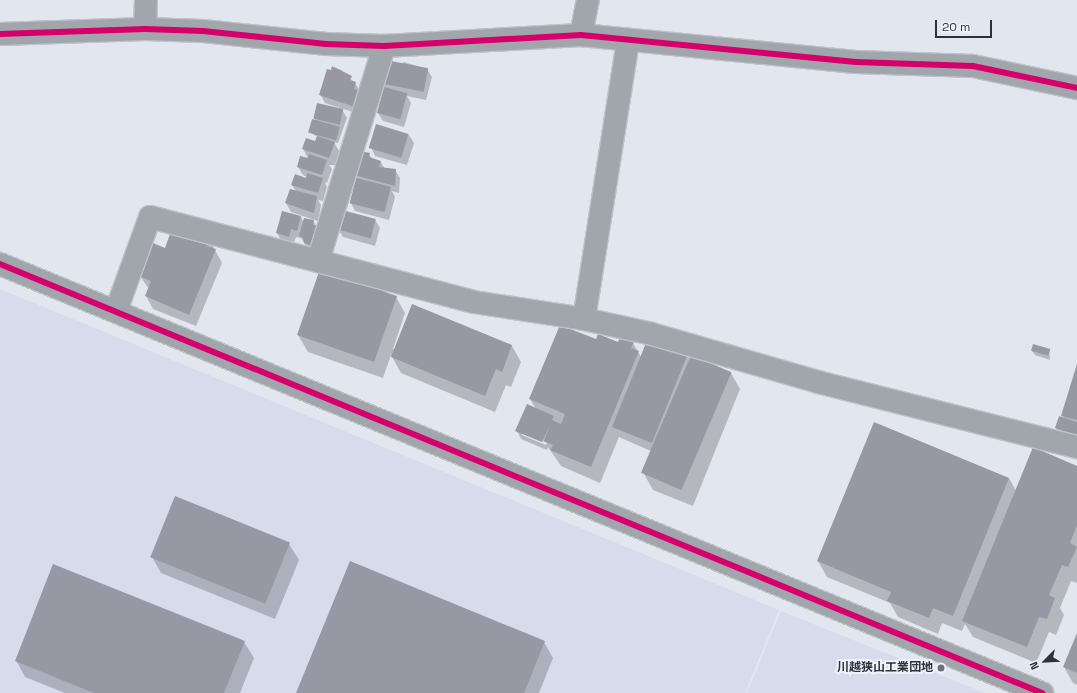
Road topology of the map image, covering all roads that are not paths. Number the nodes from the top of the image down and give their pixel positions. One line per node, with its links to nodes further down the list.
1 (146, 0): 3 (street)
2 (588, 0): 5 (street)
3 (144, 29): 4 (street); 7 (street)
4 (0, 34)
5 (581, 35): 6 (street); 7 (street)
6 (628, 40): 8 (street); 12 (street)
7 (384, 46): 9 (street)
8 (1077, 88)
9 (318, 261): 11 (street); 12 (street)
10 (0, 264): 11 (street)
11 (116, 311): 14 (street)
12 (584, 319): 13 (street)
13 (1077, 447)
14 (1042, 693)

